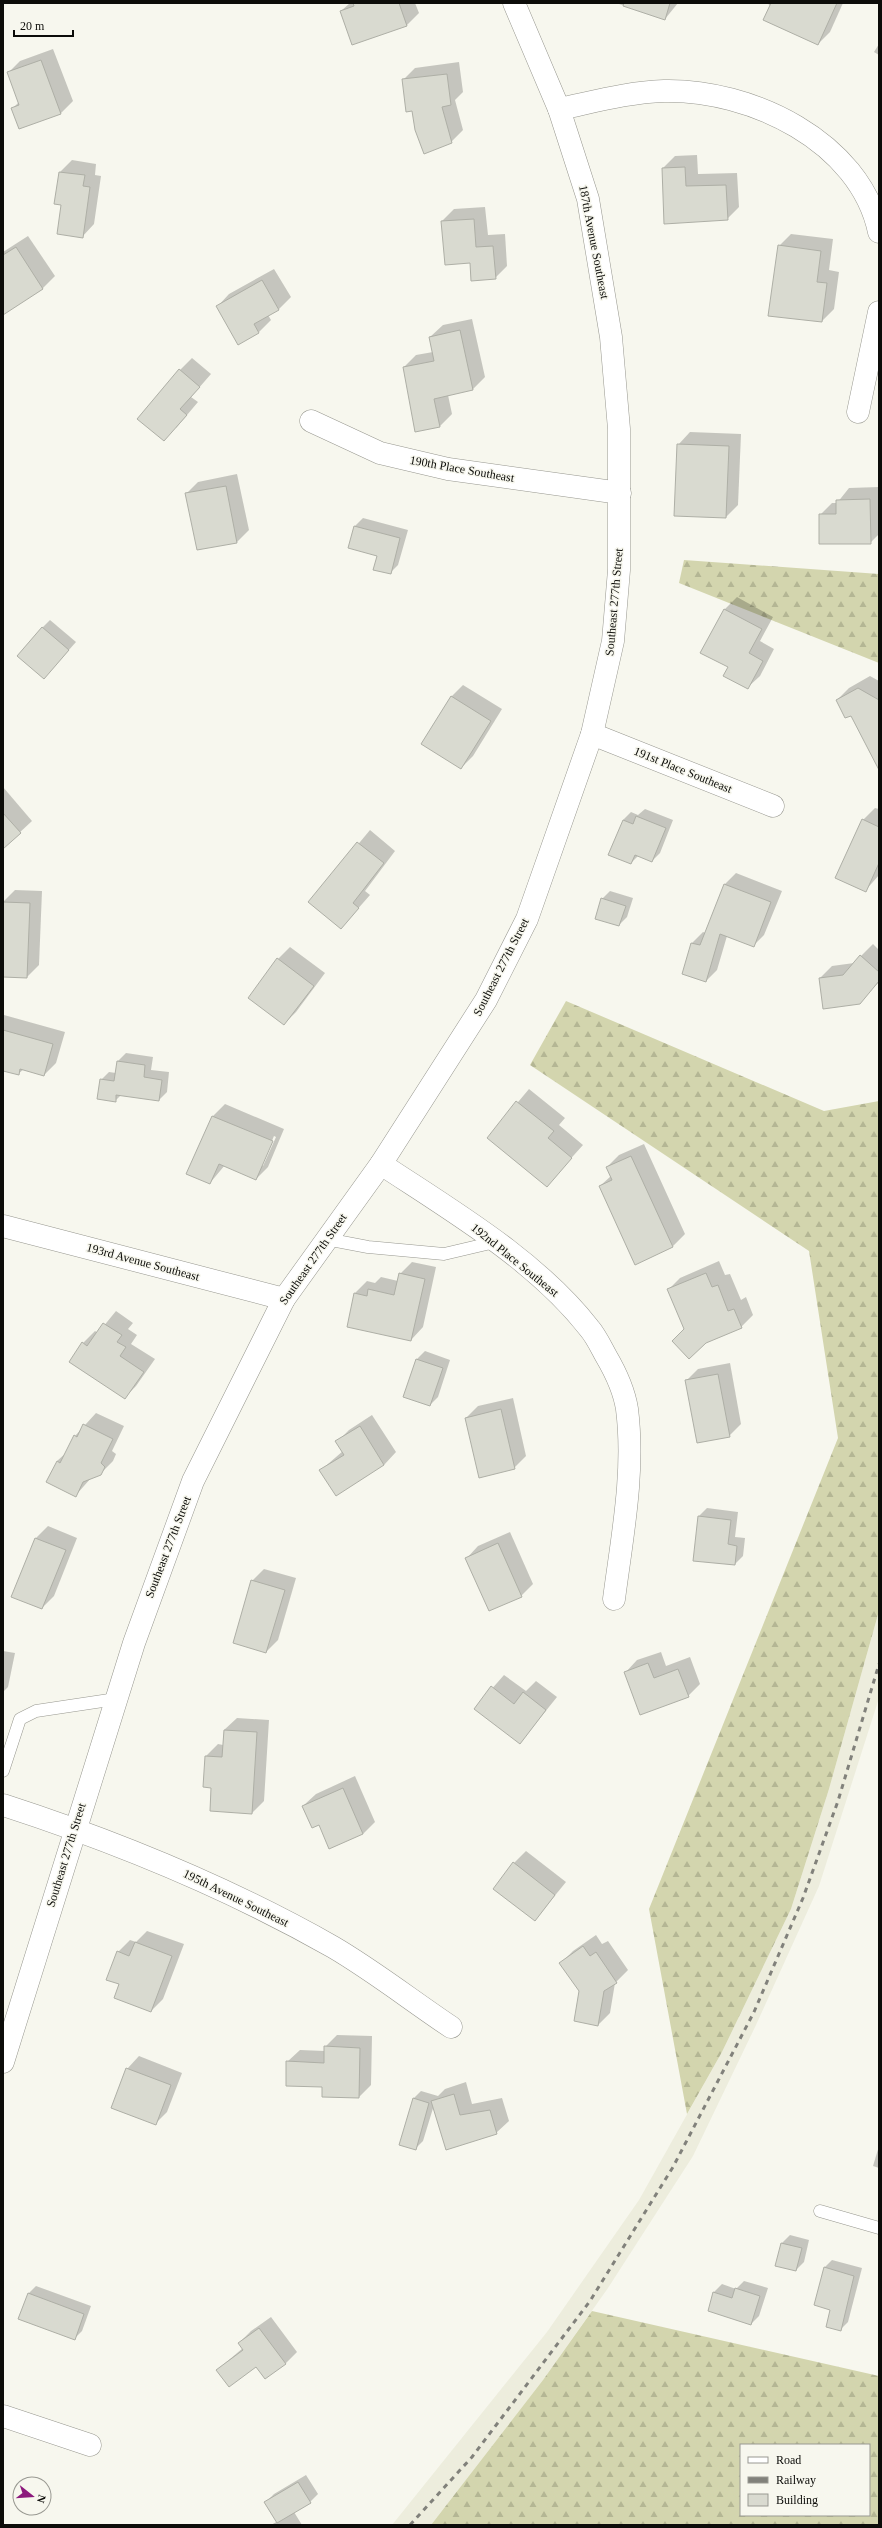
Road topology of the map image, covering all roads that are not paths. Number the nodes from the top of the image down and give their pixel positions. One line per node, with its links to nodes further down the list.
1 (514, 3): 2 (street, 187th Avenue Southeast)
2 (559, 109): 3 (street); 7 (street, 187th Avenue Southeast)
3 (879, 232)
4 (879, 312): 5 (street)
5 (858, 412)
6 (311, 421): 7 (street, 190th Place Southeast)
7 (620, 494): 8 (street, Southeast 277th Street)
8 (592, 734): 9 (street, 191st Place Southeast); 10 (street, Southeast 277th Street)
9 (773, 806)
10 (381, 1164): 12 (street, Southeast 277th Street); 13 (street, 192nd Place Southeast)
11 (3, 1226): 14 (street, 193rd Avenue Southeast)
12 (326, 1239): 13 (lane); 14 (street, Southeast 277th Street)
13 (495, 1242): 15 (street, 192nd Place Southeast)
14 (284, 1299): 16 (street, Southeast 277th Street)
15 (614, 1599)
16 (116, 1699): 17 (lane); 19 (street, Southeast 277th Street)
17 (3, 1771)
18 (3, 1805): 19 (street, 195th Avenue Southeast)
19 (74, 1828): 20 (street, 195th Avenue Southeast); 21 (street, Southeast 277th Street)
20 (451, 2027)
21 (3, 2062)
22 (820, 2211): 23 (lane)
23 (879, 2228)
24 (3, 2416): 25 (street)
25 (90, 2445)

